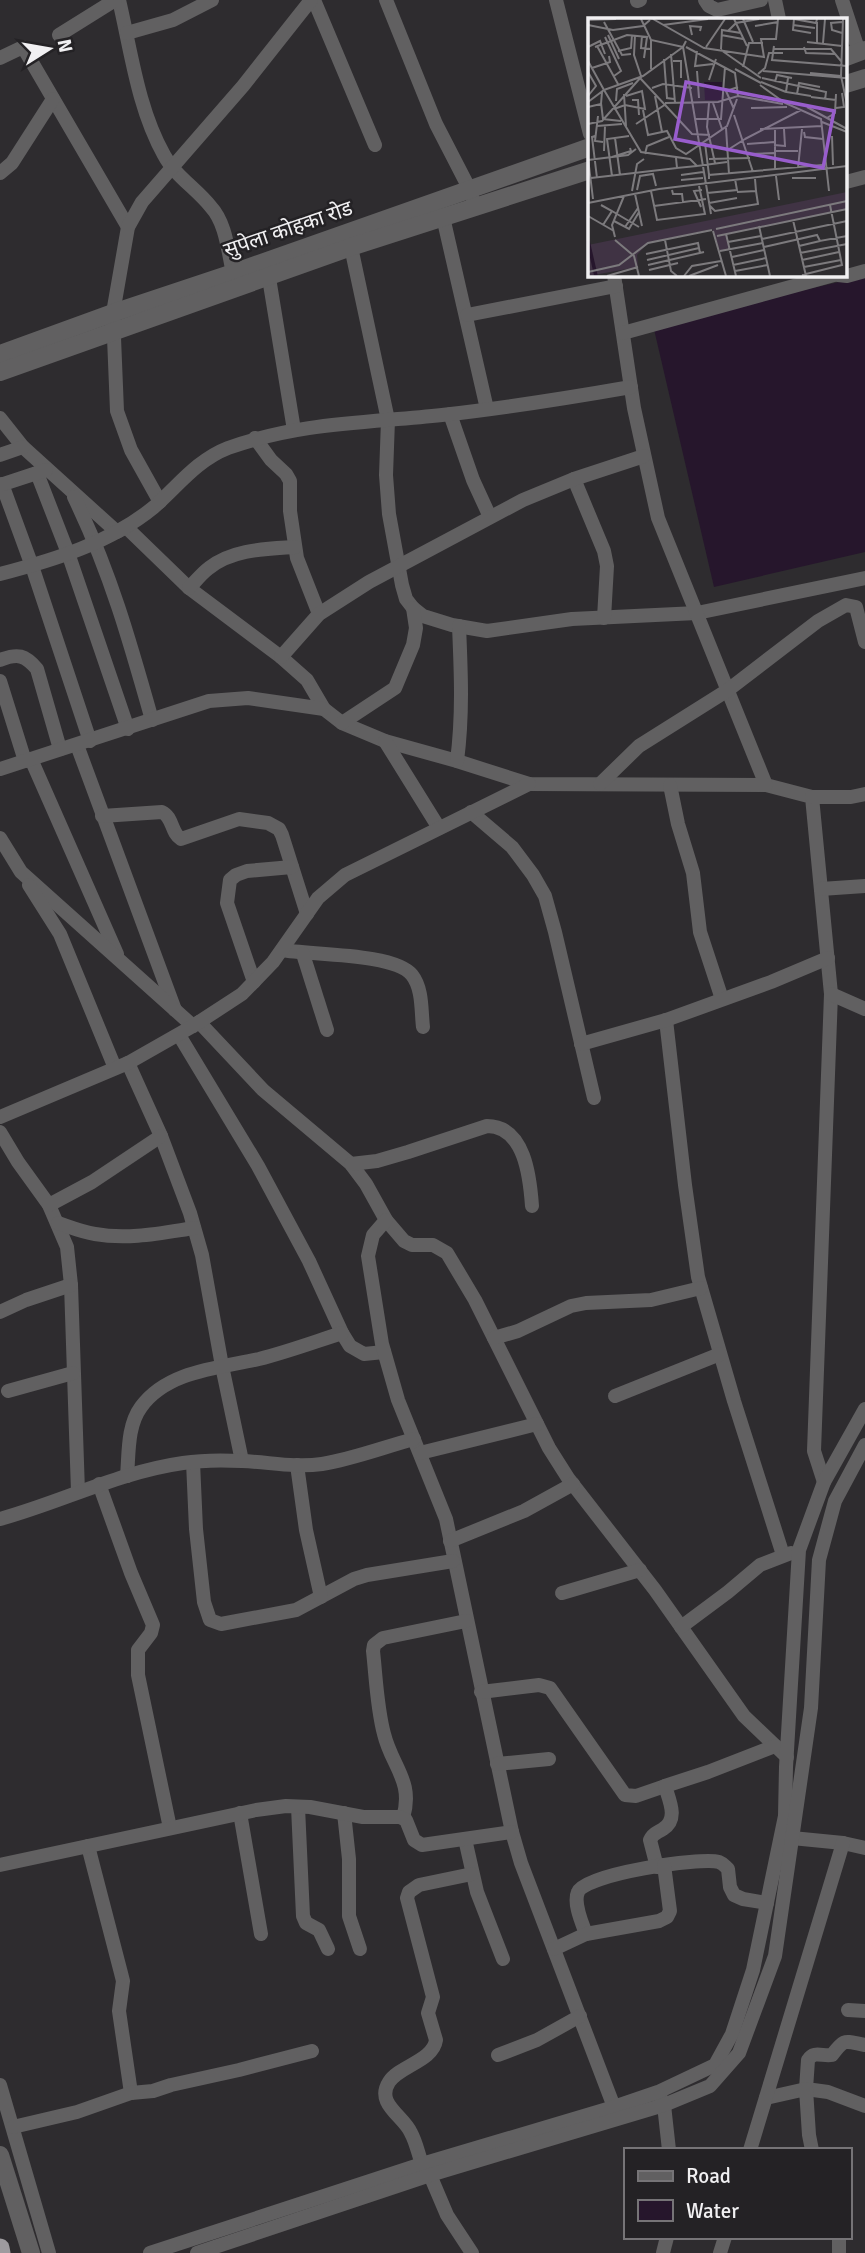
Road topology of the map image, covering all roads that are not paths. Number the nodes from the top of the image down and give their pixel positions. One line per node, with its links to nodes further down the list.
1 (117, 0): 13 (street); 14 (street)
2 (386, 0): 28 (street)
3 (556, 0): 20 (street)
4 (705, 0): 8 (street)
5 (775, 0): 10 (street)
6 (842, 0): 11 (street)
7 (208, 1): 13 (street)
8 (757, 1)
9 (309, 3): 21 (street); 23 (street)
10 (779, 18)
11 (847, 18)
12 (848, 21): 15 (street)
13 (127, 33): 23 (street)
14 (59, 36)
15 (857, 53)
16 (0, 58): 19 (street)
17 (865, 78): 18 (street)
18 (848, 83)
19 (53, 99): 25 (street); 31 (street)
20 (588, 126)
21 (375, 145)
22 (588, 148): 28 (street, सुपेला कोहका रोड)
23 (171, 166): 31 (street); 34 (street)
24 (588, 171): 29 (street)
25 (0, 173)
26 (865, 177): 27 (street)
27 (848, 181)
28 (469, 188): 29 (street); 34 (street, सुपेला कोहका रोड)
29 (475, 208): 30 (street)
30 (443, 217): 32 (street); 40 (street)
31 (128, 227): 39 (street)
32 (351, 247): 37 (street); 49 (street)
33 (865, 271): 36 (street)
34 (233, 273): 39 (street, सुपेला कोहका रोड)
35 (832, 276): 42 (street)
36 (848, 276)
37 (269, 278): 41 (street); 50 (street)
38 (615, 280): 40 (street); 42 (street)
39 (113, 313): 41 (street); 43 (street, सुपेला कोहका रोड)
40 (467, 315): 46 (street)
41 (114, 333): 44 (street); 59 (street)
42 (623, 333): 45 (street)
43 (0, 354)
44 (0, 372)
45 (631, 387): 46 (street); 54 (street)
46 (487, 409): 47 (street)
47 (450, 414): 49 (street); 60 (street)
48 (0, 418): 52 (street)
49 (388, 419): 50 (street); 66 (street)
50 (294, 430): 51 (street)
51 (255, 439): 59 (street); 63 (street)
52 (23, 447): 53 (street); 55 (street)
53 (0, 455)
54 (644, 456): 56 (street); 71 (street)
55 (43, 471): 57 (street); 58 (street); 64 (street)
56 (574, 479): 60 (street); 73 (street)
57 (1, 484): 65 (street)
58 (70, 490): 61 (street); 62 (street)
59 (160, 502): 61 (street)
60 (490, 517): 66 (street)
61 (126, 527): 62 (street); 69 (street)
62 (96, 543): 64 (street); 81 (street)
63 (295, 547): 69 (street); 72 (street)
64 (68, 553): 65 (street); 83 (street)
65 (32, 566): 67 (street); 85 (street)
66 (399, 568): 70 (street); 72 (street)
67 (0, 574)
68 (865, 578): 71 (street)
69 (189, 588): 76 (street)
70 (413, 608): 74 (street); 82 (street)
71 (697, 613): 73 (street); 79 (street)
72 (319, 614): 76 (street)
73 (604, 618): 74 (street)
74 (458, 626): 88 (street)
75 (865, 642): 79 (street)
76 (281, 657): 80 (street)
77 (0, 660): 86 (street)
78 (0, 681): 87 (street)
79 (728, 690): 91 (street); 93 (street)
80 (324, 709): 81 (street); 82 (street)
81 (152, 720): 83 (street)
82 (342, 723): 84 (street)
83 (128, 729): 85 (street)
84 (385, 741): 88 (street); 98 (street)
85 (83, 743): 86 (street); 97 (street)
86 (60, 750): 87 (street)
87 (28, 760): 89 (street); 107 (street)
88 (457, 761): 90 (street)
89 (0, 769)
90 (529, 784): 91 (street); 96 (street)
91 (600, 784): 92 (street)
92 (670, 785): 93 (street); 111 (street)
93 (766, 785): 95 (street)
94 (865, 794): 95 (street)
95 (812, 797): 103 (street)
96 (471, 812): 98 (street); 119 (street)
97 (102, 816): 100 (street); 113 (street)
98 (439, 828): 104 (street)
99 (2, 846): 101 (street)
100 (292, 867): 104 (street); 109 (street)
101 (21, 872): 107 (street); 120 (street)
102 (865, 886): 103 (street)
103 (821, 889): 108 (street)
104 (307, 914): 105 (street)
105 (282, 950): 106 (street); 109 (street)
106 (303, 954): 116 (street); 117 (street)
107 (119, 958): 113 (street)
108 (828, 958): 110 (street); 111 (street)
109 (254, 982): 115 (street)
110 (831, 994): 112 (street); 150 (street)
111 (722, 999): 114 (street)
112 (865, 1009)
113 (175, 1010): 115 (street)
114 (666, 1020): 119 (street); 132 (street)
115 (196, 1024): 118 (street); 125 (street)
116 (423, 1027)
117 (327, 1030)
118 (179, 1035): 120 (street); 134 (street)
119 (581, 1044): 121 (street)
120 (121, 1066): 122 (street); 124 (street)
121 (594, 1098)
122 (0, 1117)
123 (0, 1132): 126 (street)
124 (161, 1136): 126 (street); 130 (street)
125 (351, 1164): 127 (street); 128 (street)
126 (49, 1205): 129 (street)
127 (531, 1206)
128 (386, 1220): 135 (street); 136 (street)
129 (58, 1223): 130 (street); 131 (street)
130 (194, 1228): 138 (street)
131 (71, 1286): 133 (street); 139 (street)
132 (701, 1288): 135 (street); 137 (street)
133 (0, 1312)
134 (342, 1334): 136 (street); 138 (street)
135 (494, 1338): 143 (street)
136 (384, 1352): 145 (street)
137 (720, 1354): 141 (street); 157 (street)
138 (222, 1366): 146 (street); 149 (street)
139 (73, 1373): 140 (street); 153 (street)
140 (8, 1391)
141 (615, 1396)
142 (865, 1409): 150 (street)
143 (537, 1424): 145 (street); 152 (street)
144 (865, 1445): 177 (street)
145 (417, 1446): 148 (street); 155 (street)
146 (242, 1461): 147 (street); 148 (street)
147 (193, 1462): 149 (street); 161 (street)
148 (297, 1465): 161 (street)
149 (127, 1475): 151 (street)
150 (824, 1482): 156 (street)
151 (99, 1484): 153 (street); 174 (street)
152 (573, 1484): 155 (street); 159 (street)
153 (78, 1492): 154 (street)
154 (0, 1520)
155 (450, 1541): 158 (street)
156 (799, 1550): 157 (street); 166 (street)
157 (783, 1555): 163 (street)
158 (453, 1561): 161 (street); 162 (street)
159 (639, 1570): 160 (street); 163 (street)
160 (562, 1593)
161 (321, 1597)
162 (466, 1620): 164 (street); 173 (street)
163 (681, 1627): 165 (street)
164 (481, 1692): 168 (street); 169 (street)
165 (775, 1746): 166 (street); 169 (street)
166 (787, 1757): 184 (street)
167 (549, 1759): 168 (street)
168 (497, 1764): 175 (street)
169 (664, 1786): 182 (street)
170 (298, 1807): 171 (street); 172 (street); 187 (street)
171 (240, 1813): 174 (street); 185 (street)
172 (344, 1813): 173 (street); 188 (street)
173 (403, 1818): 176 (street)
174 (170, 1828): 179 (street)
175 (512, 1832): 176 (street); 189 (street)
176 (465, 1839): 183 (street)
177 (792, 1839): 178 (street); 201 (street)
178 (843, 1843): 180 (street); 200 (street)
179 (88, 1846): 181 (street); 199 (street)
180 (865, 1848)
181 (0, 1864)
182 (660, 1866): 184 (street); 186 (street); 186 (street)
183 (472, 1874): 190 (street); 209 (street)
184 (767, 1903): 201 (street)
185 (261, 1934)
186 (586, 1934): 189 (street)
187 (328, 1949)
188 (360, 1949)
189 (554, 1949): 193 (street)
190 (503, 1959)
191 (848, 2010): 192 (street)
192 (865, 2011)
193 (580, 2016): 196 (street); 203 (street)
194 (865, 2045): 198 (street)
195 (312, 2051): 199 (street)
196 (499, 2056)
197 (0, 2085): 204 (street)
198 (806, 2089): 200 (street); 202 (street); 207 (street)
199 (131, 2093): 204 (street)
200 (766, 2098): 206 (street)
201 (661, 2099): 203 (street); 205 (street); 209 (street)
202 (865, 2106)
203 (614, 2107): 209 (street)
204 (13, 2127): 211 (street)
205 (669, 2148)
206 (751, 2148)
207 (812, 2148)
208 (0, 2155): 210 (street)
209 (426, 2169): 212 (street); 213 (street); 214 (street)
210 (31, 2253)
211 (49, 2253)
212 (150, 2253)
213 (197, 2253)
214 (472, 2253)

